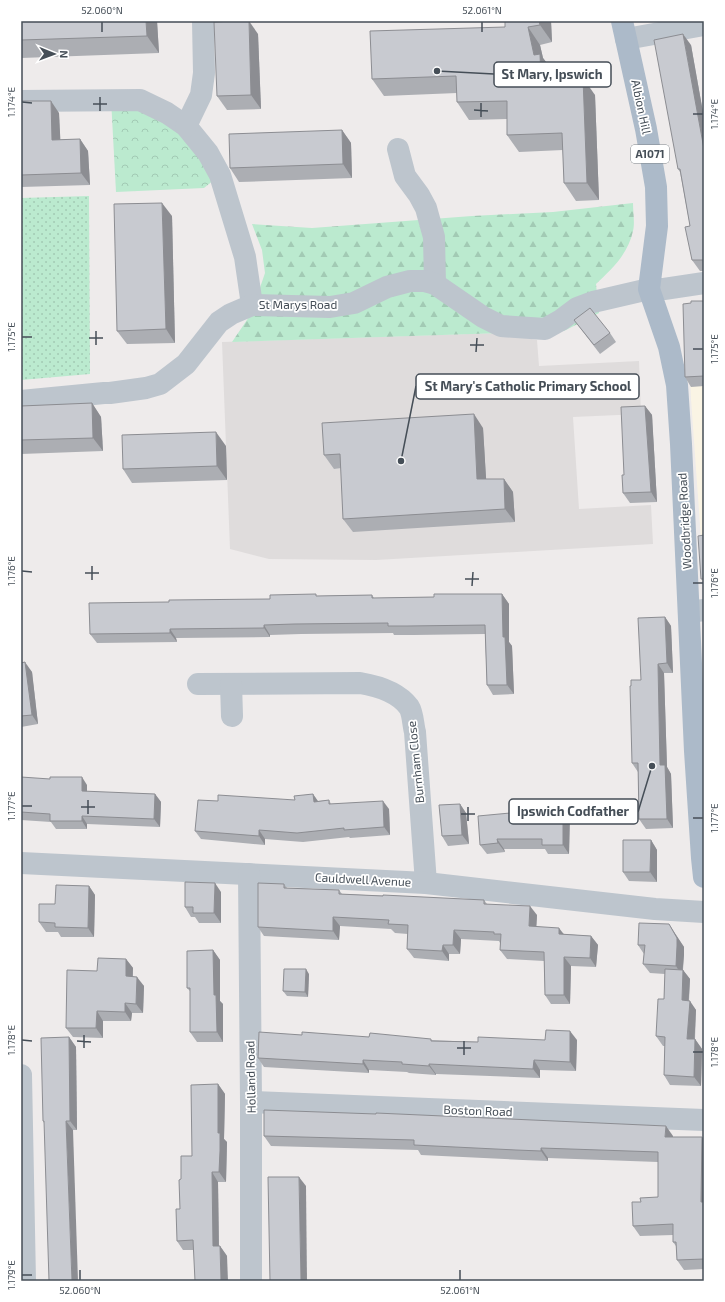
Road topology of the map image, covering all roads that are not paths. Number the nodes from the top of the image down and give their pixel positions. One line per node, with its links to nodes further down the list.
1 (203, 21): 5 (street)
2 (704, 25): 3 (street)
3 (624, 30): 9 (main road, Albion Hill / A1071)
4 (21, 101): 5 (street)
5 (186, 126): 10 (street)
6 (398, 149): 8 (street)
7 (704, 283): 9 (street, St Marys Road)
8 (435, 284): 9 (street, St Marys Road); 10 (street, St Marys Road)
9 (650, 289): 12 (main road, Woodbridge Road / A1071)
10 (252, 305): 11 (street, St Marys Road)
11 (21, 401)
12 (696, 611): 18 (main road, Woodbridge Road / A1071)
13 (198, 684): 14 (street, Burnham Close)
14 (231, 684): 15 (street); 19 (street, Burnham Close)
15 (232, 716)
16 (21, 863): 17 (street, Cauldwell Avenue)
17 (249, 874): 19 (street, Cauldwell Avenue); 22 (street, Holland Road)
18 (704, 877)
19 (426, 883): 20 (street, Cauldwell Avenue)
20 (704, 912)
21 (21, 1075): 24 (street)
22 (251, 1102): 23 (street, Boston Road); 25 (street, Holland Road)
23 (704, 1120)
24 (25, 1281)
25 (251, 1281)

